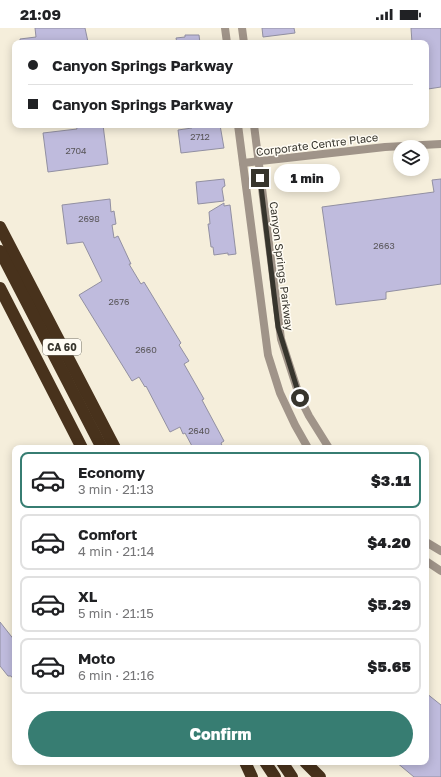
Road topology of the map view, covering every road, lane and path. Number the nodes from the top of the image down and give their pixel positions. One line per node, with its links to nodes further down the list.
1 (225, 28): 3 (street)
2 (242, 28): 4 (street)
3 (227, 40)
4 (244, 40)
5 (238, 128): 9 (street)
6 (254, 128): 8 (street, Canyon Springs Parkway)
7 (441, 144): 8 (street, Corporate Centre Place)
8 (259, 162): 9 (street, Corporate Centre Place); 17 (street, Canyon Springs Parkway)
9 (243, 163): 16 (street)
10 (0, 227): 15 (highway, CA 60)
11 (0, 251): 14 (highway)
12 (0, 288): 13 (highway, CA 60)
13 (80, 445)
14 (100, 445)
15 (112, 445)
16 (306, 445)
17 (327, 445)
18 (429, 544): 19 (street)
19 (441, 551)
20 (429, 563): 21 (street)
21 (441, 571)
22 (267, 765): 25 (highway)
23 (284, 765): 26 (highway)
24 (309, 765): 27 (highway)
25 (275, 777)
26 (292, 777)
27 (320, 777)

